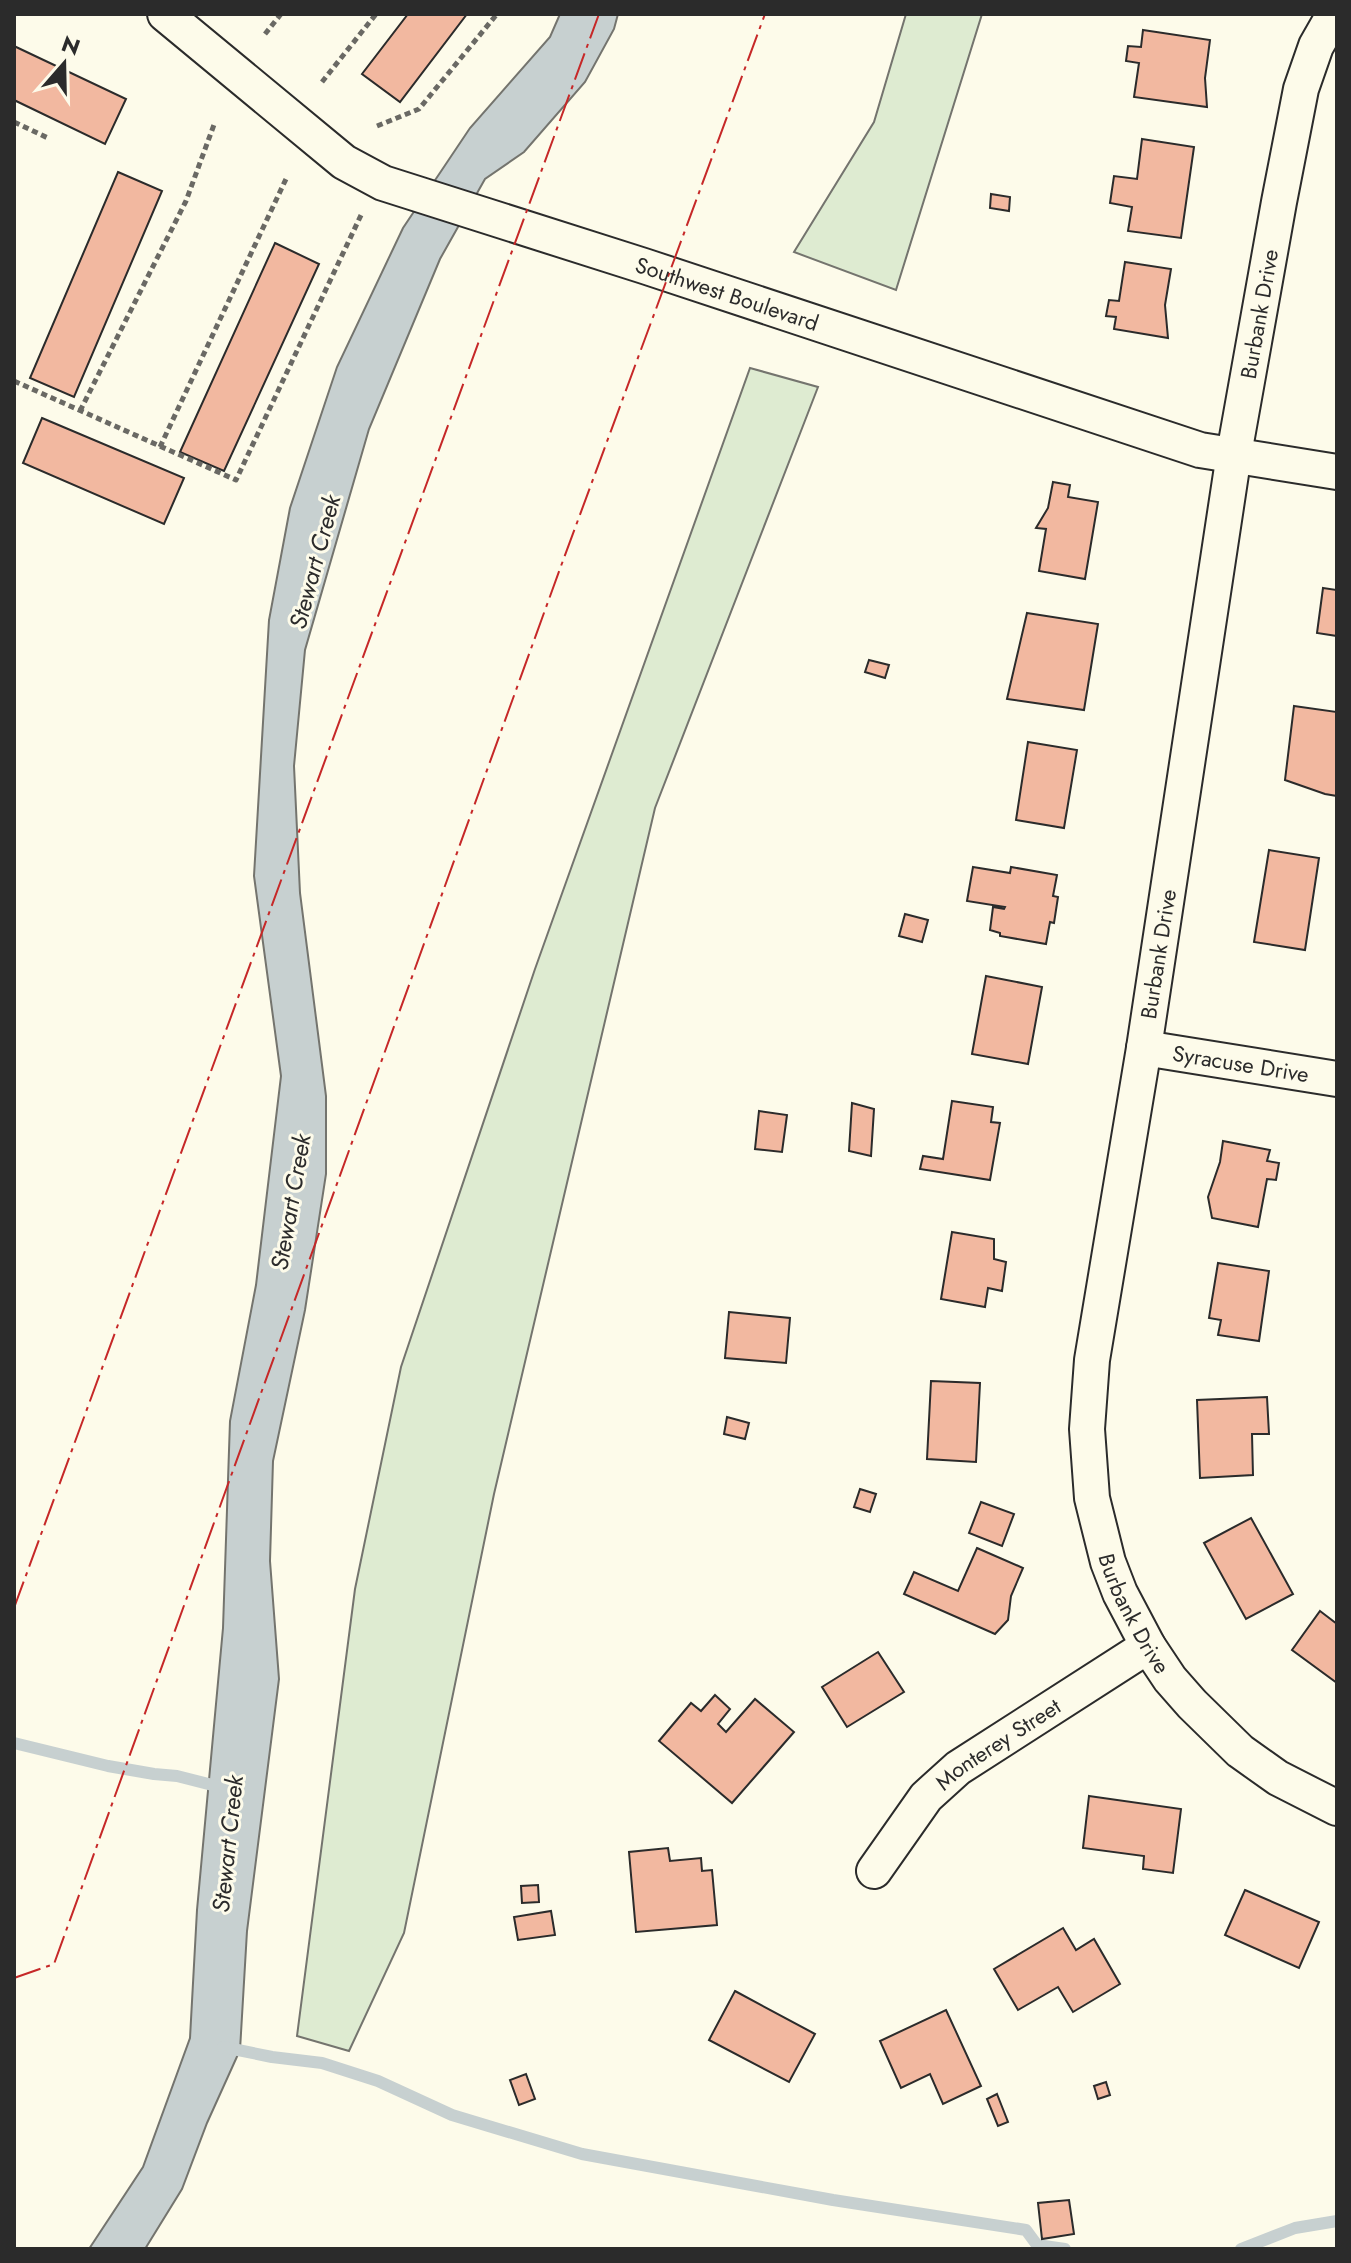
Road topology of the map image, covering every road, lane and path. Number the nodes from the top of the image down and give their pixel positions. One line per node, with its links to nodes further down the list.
1 (165, 14): 13 (street, Southwest Boulevard)
2 (281, 14): 6 (path)
3 (376, 14): 7 (path)
4 (497, 14): 10 (path)
5 (1337, 14): 17 (street, Burbank Drive)
6 (265, 34)
7 (322, 82)
8 (14, 122): 11 (path)
9 (215, 122): 15 (path)
10 (377, 126)
11 (50, 139)
12 (286, 179): 16 (path)
13 (374, 194): 16 (path); 17 (street, Southwest Boulevard)
14 (14, 381): 15 (path)
15 (80, 411): 16 (path)
16 (160, 447)
17 (1234, 454): 18 (street, Southwest Boulevard); 19 (street, Burbank Drive)
18 (1337, 472)
19 (1144, 1048): 20 (street, Syracuse Drive); 21 (street, Burbank Drive)
20 (1337, 1079)
21 (1148, 1646): 22 (street, Burbank Drive); 23 (street, Monterey Street)
22 (1337, 1808)
23 (874, 1871)

